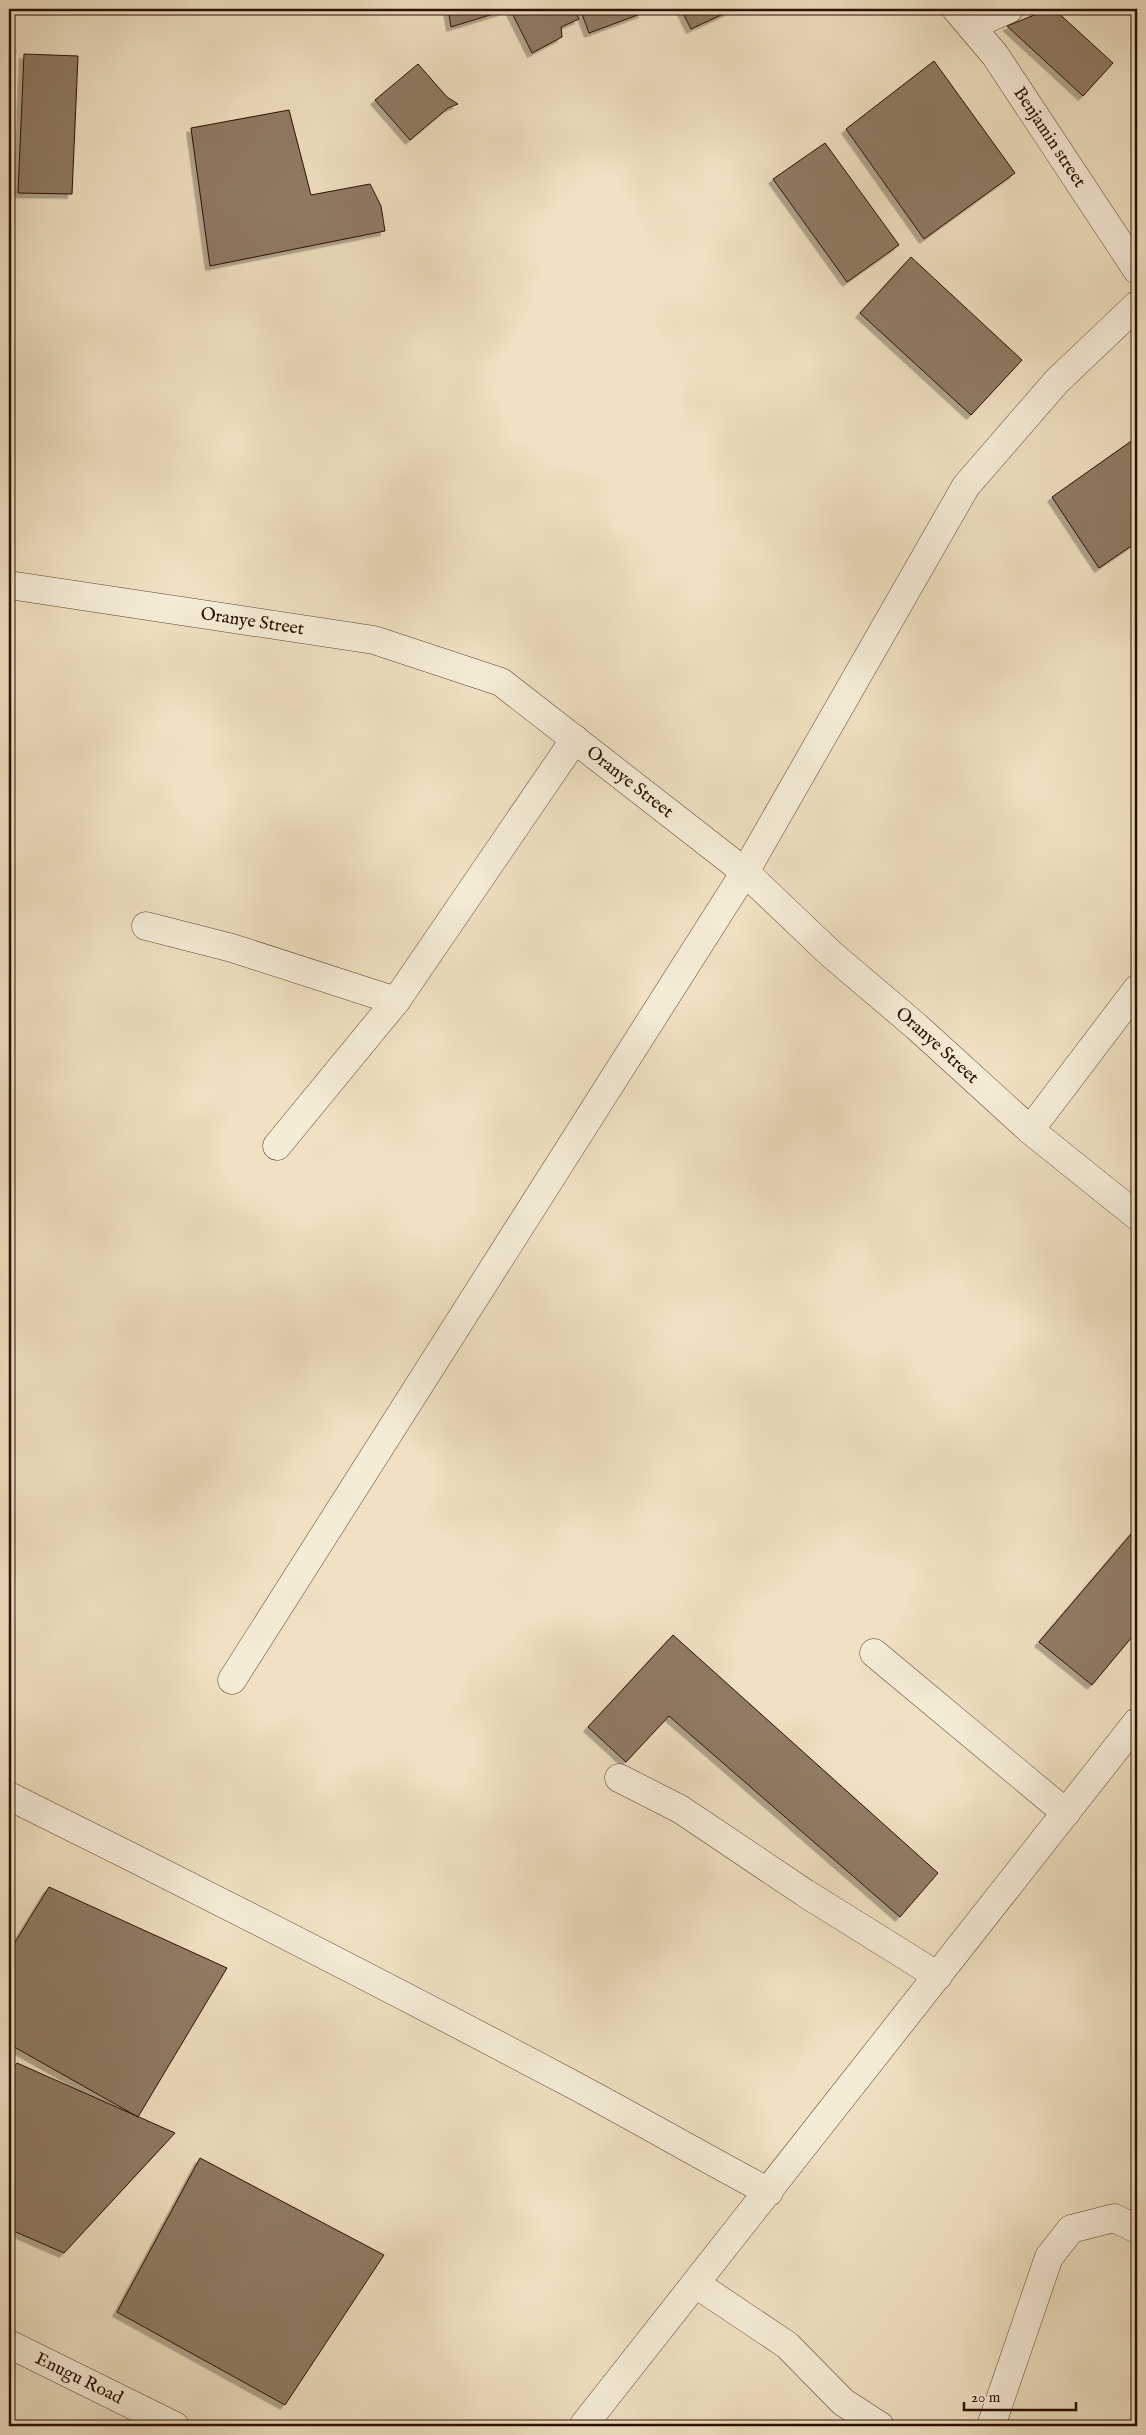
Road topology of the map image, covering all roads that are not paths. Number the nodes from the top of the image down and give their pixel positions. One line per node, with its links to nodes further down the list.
1 (1009, 9): 2 (street)
2 (963, 18): 3 (street, Benjamin street)
3 (1137, 270)
4 (1137, 305): 7 (street)
5 (9, 585): 6 (street, Oranye Street)
6 (576, 739): 7 (street, Oranye Street); 10 (street)
7 (745, 872): 11 (street, Oranye Street); 15 (street)
8 (146, 926): 10 (street)
9 (1137, 990): 11 (street)
10 (396, 1000): 12 (street)
11 (1030, 1130): 13 (street, Oranye Street)
12 (277, 1146)
13 (1137, 1216)
14 (874, 1653): 19 (street)
15 (232, 1680)
16 (1137, 1722): 19 (street)
17 (619, 1778): 20 (street)
18 (9, 1796): 21 (street)
19 (1066, 1813): 20 (street)
20 (938, 1976): 21 (street)
21 (769, 2192): 23 (street)
22 (1137, 2229): 28 (street)
23 (696, 2284): 26 (street); 27 (street)
24 (9, 2344): 25 (street, Enugu Road)
25 (175, 2426)
26 (583, 2426)
27 (880, 2426)
28 (991, 2426)

